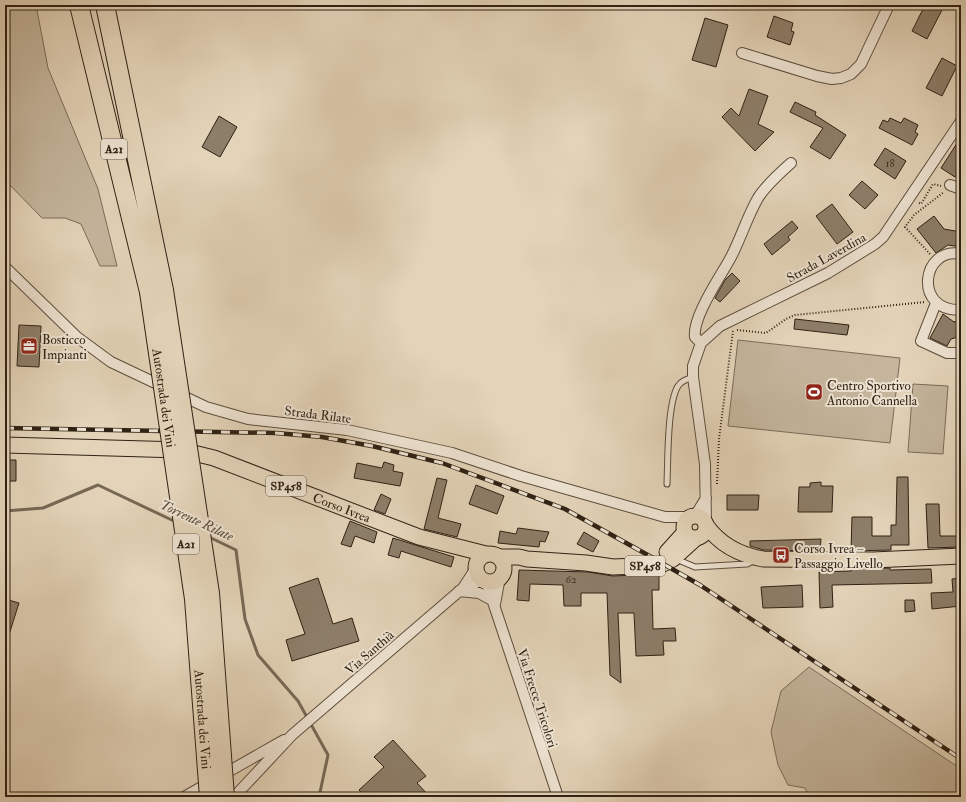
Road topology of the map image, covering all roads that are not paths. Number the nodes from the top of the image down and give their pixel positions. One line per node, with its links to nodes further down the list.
1 (79, 5): 11 (highway, Autostrada dei Vini / A21)
2 (105, 5): 11 (highway, Autostrada dei Vini / A21)
3 (889, 5): 4 (street)
4 (742, 52)
5 (961, 121): 14 (street, Strada Laverdina)
6 (792, 163): 14 (street)
7 (949, 186): 8 (street)
8 (961, 189)
9 (961, 254): 12 (street)
10 (5, 267): 19 (street, Strada Rilate)
11 (157, 291): 31 (highway, Autostrada dei Vini / A21, bridge); 32 (highway, Autostrada dei Vini / A21, bridge)
12 (933, 299): 13 (street); 15 (street)
13 (961, 310)
14 (701, 343): 16 (street, Strada Laverdina)
15 (961, 353)
16 (693, 377): 18 (lane); 19 (street, Strada Laverdina)
17 (5, 445): 25 (main road, Corso Ivrea / SP458)
18 (667, 484)
19 (695, 527): 21 (main road, Corso Ivrea / SP458); 22 (main road); 24 (main road, Corso Ivrea / SP458)
20 (961, 556): 22 (main road)
21 (673, 558): 22 (lane); 24 (main road, Corso Ivrea / SP458)
22 (757, 558)
23 (528, 559): 24 (main road, Corso Ivrea / SP458); 25 (main road, Corso Ivrea / SP458); 26 (main road, Corso Ivrea / SP458)
24 (586, 563)
25 (484, 567): 26 (main road); 26 (main road, Corso Ivrea); 27 (street, Via Santhià); 28 (street, Via Frecce Tricolori)
26 (502, 574): 28 (street)
27 (461, 590): 28 (street); 29 (street, Via Santhià)
28 (493, 603): 34 (street, Via Frecce Tricolori)
29 (292, 735): 30 (street, Via Santhià); 33 (street, Via Santhià)
30 (184, 797)
31 (209, 797)
32 (225, 797)
33 (234, 797)
34 (558, 797)

